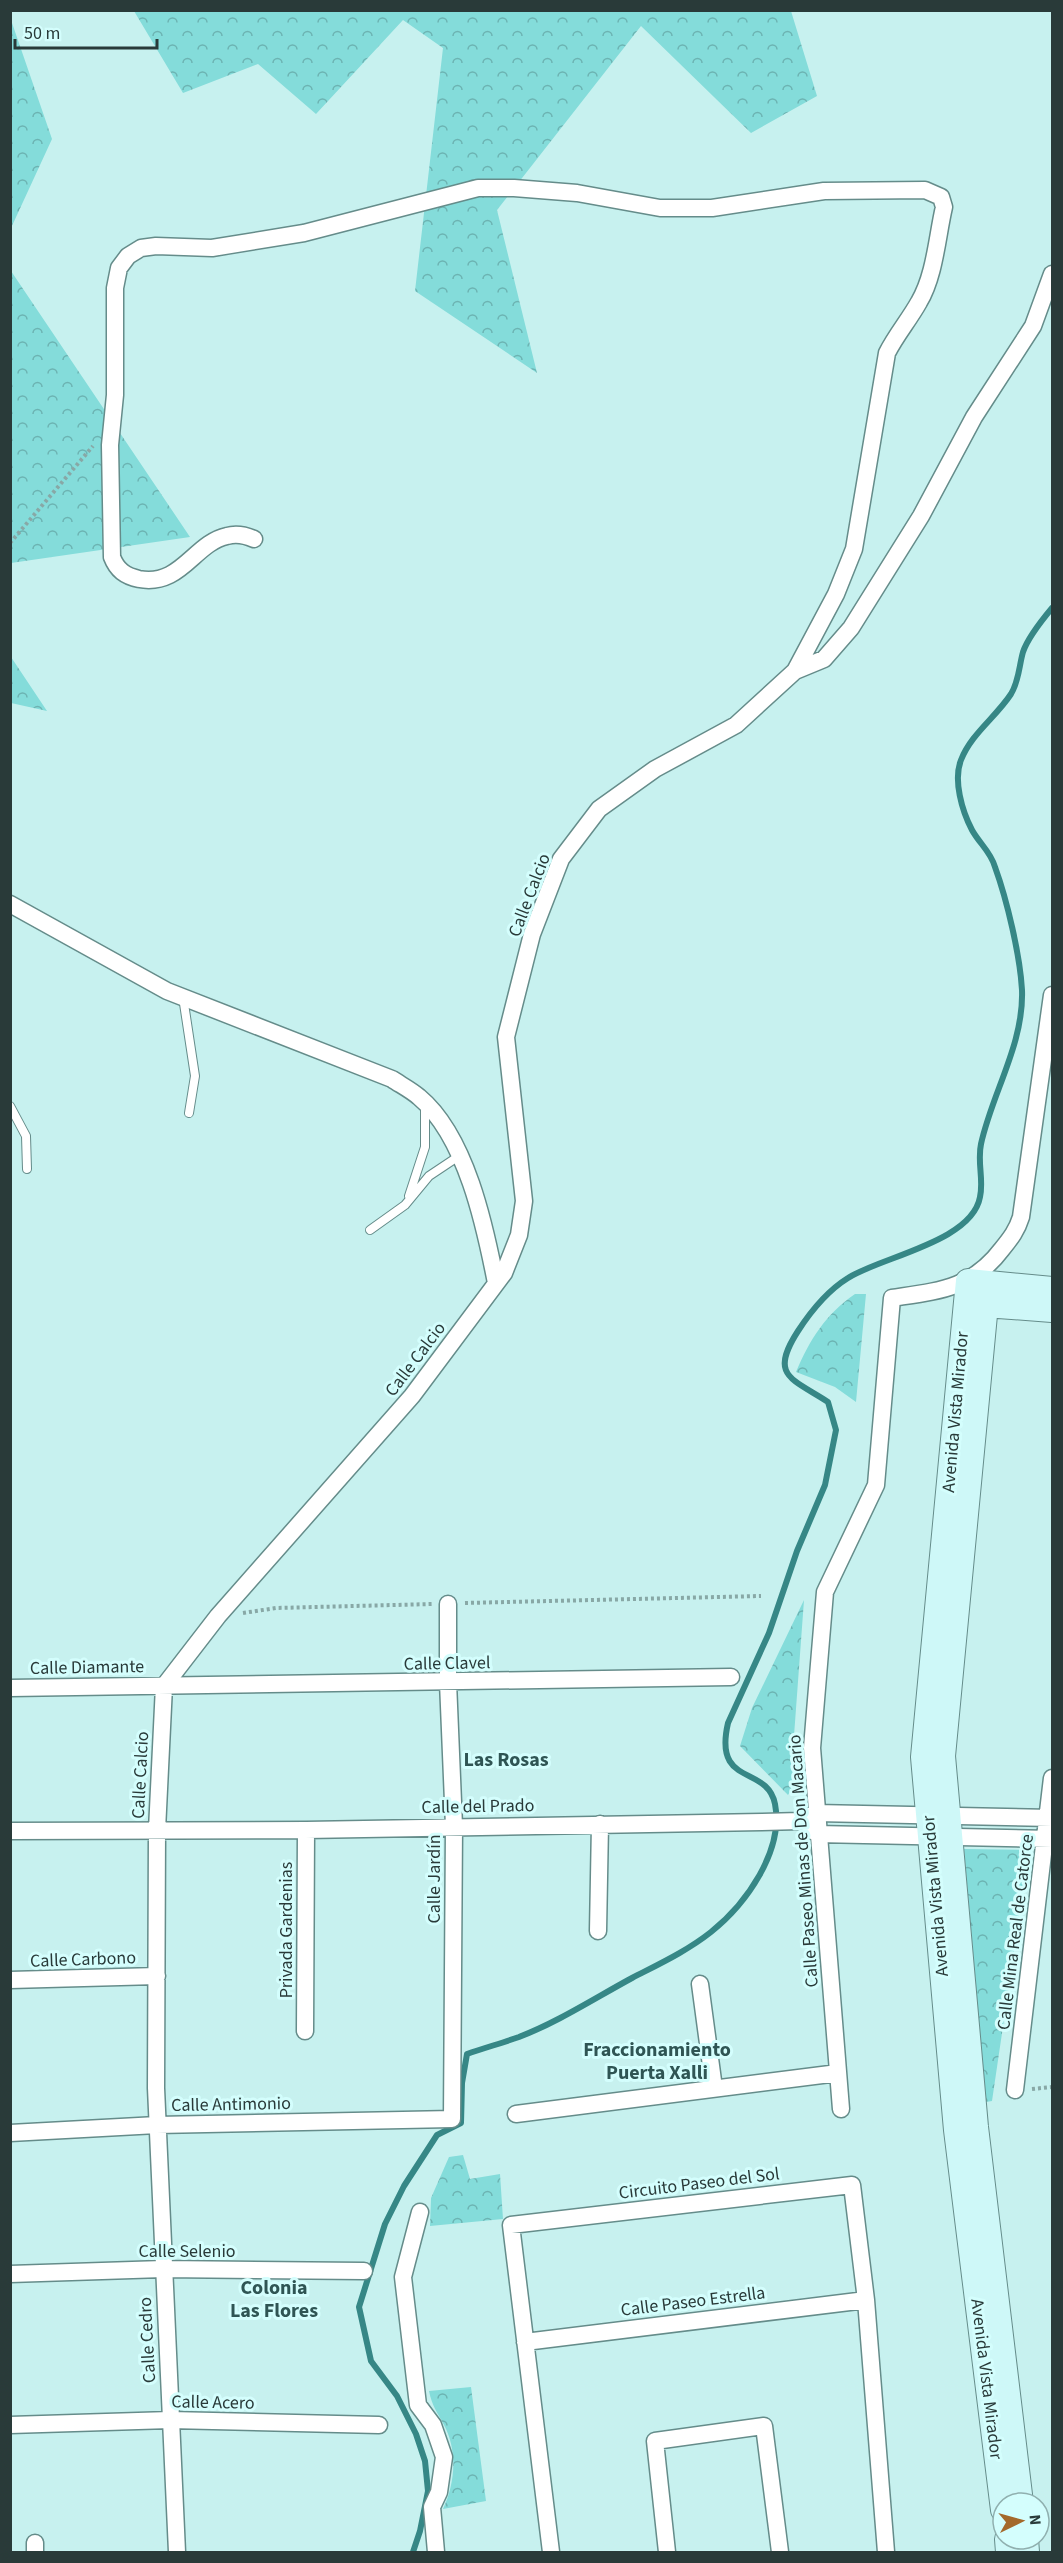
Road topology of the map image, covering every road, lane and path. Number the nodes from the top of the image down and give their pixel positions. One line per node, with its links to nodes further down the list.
1 (1053, 274): 5 (street)
2 (112, 422): 3 (street); 4 (path); 5 (street)
3 (254, 539)
4 (10, 543)
5 (795, 671): 16 (street, Calle Calcio)
6 (10, 904): 8 (street)
7 (1053, 995): 17 (street)
8 (183, 997): 9 (street); 11 (lane)
9 (425, 1104): 12 (street); 14 (lane)
10 (10, 1106): 13 (lane)
11 (189, 1113)
12 (459, 1156): 14 (lane); 16 (street)
13 (27, 1169)
14 (405, 1204): 15 (lane)
15 (370, 1230)
16 (496, 1283): 22 (street, Calle Calcio)
17 (979, 1287): 18 (street); 19 (street); 28 (street, Calle Paseo Minas de Don Macario); 33 (street, Avenida Vista Mirador)
18 (1053, 1288)
19 (1053, 1310)
20 (761, 1596): 21 (path)
21 (448, 1604): 22 (path); 24 (street, Calle Jardín)
22 (218, 1616): 25 (street, Calle Calcio)
23 (731, 1677): 24 (street, Calle Clavel)
24 (448, 1682): 25 (street, Calle Clavel); 32 (street, Calle Jardín)
25 (164, 1686): 26 (street, Calle Diamante); 34 (street, Calle Calcio)
26 (10, 1688)
27 (1053, 1778): 29 (street, Calle Mina Real de Catorce)
28 (816, 1814): 30 (street, Calle del Prado); 33 (street); 37 (street, Calle Paseo Minas de Don Macario)
29 (1051, 1818): 33 (street); 38 (street, Calle Mina Real de Catorce)
30 (796, 1820): 31 (street, Calle del Prado); 37 (street)
31 (600, 1824): 32 (street, Calle del Prado); 39 (street)
32 (454, 1826): 35 (street, Calle del Prado); 49 (street, Calle Jardín)
33 (939, 1826): 37 (street); 38 (street); 58 (street, Avenida Vista Mirador)
34 (157, 1830): 35 (street, Calle del Prado); 36 (street, Calle del Prado); 40 (street, Calle Calcio)
35 (306, 1830): 43 (street, Privada Gardenias)
36 (10, 1831)
37 (817, 1834): 44 (street, Calle Paseo Minas de Don Macario)
38 (1049, 1839): 46 (street, Calle Mina Real de Catorce)
39 (598, 1931)
40 (157, 1976): 41 (street, Calle Carbono); 50 (street, Calle Calcio)
41 (10, 1980)
42 (700, 1984): 45 (street)
43 (305, 2031)
44 (838, 2073): 45 (street); 47 (street, Calle Paseo Minas de Don Macario)
45 (714, 2088): 48 (street)
46 (1015, 2090)
47 (841, 2109)
48 (516, 2114)
49 (452, 2119): 50 (street, Calle Antimonio)
50 (158, 2125): 51 (street, Calle Antimonio); 53 (street, Calle Cedro)
51 (10, 2133)
52 (420, 2212): 65 (street)
53 (163, 2270): 54 (street, Calle Selenio); 55 (street, Calle Selenio); 59 (street, Calle Cedro)
54 (364, 2271)
55 (10, 2274)
56 (866, 2300): 57 (street, Calle Paseo Estrella); 57 (street, Circuito Paseo del Sol); 69 (street, Circuito Paseo del Sol)
57 (525, 2342): 66 (street, Circuito Paseo del Sol)
58 (993, 2348): 62 (street, Avenida Vista Mirador); 63 (street, Avenida Vista Mirador)
59 (170, 2420): 60 (street, Calle Acero); 61 (street, Calle Acero); 64 (street, Calle Cedro)
60 (10, 2425)
61 (379, 2425)
62 (1002, 2491)
63 (1020, 2491)
64 (177, 2553)
65 (436, 2553)
66 (551, 2553)
67 (667, 2553): 68 (street)
68 (780, 2553)
69 (886, 2553)

